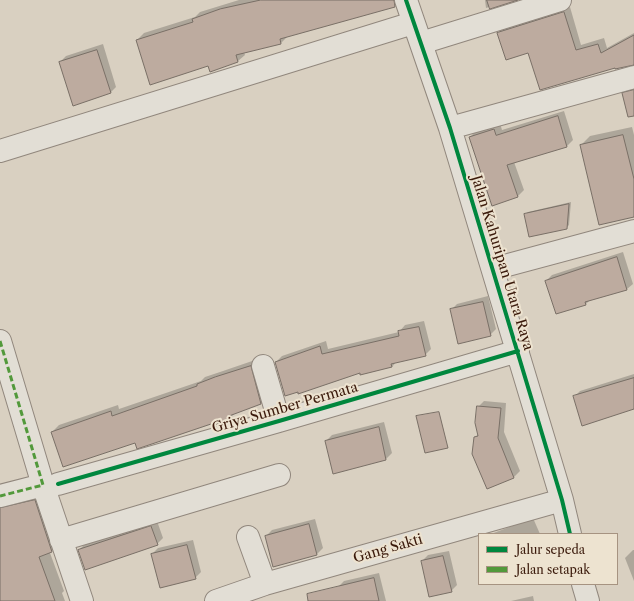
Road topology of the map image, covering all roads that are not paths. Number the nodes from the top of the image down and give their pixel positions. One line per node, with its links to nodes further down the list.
1 (406, 0): 3 (street, Jalan Kahuripan Utara Raya)
2 (560, 0): 4 (street)
3 (413, 23): 4 (street, Jalan Kahuripan Utara Raya); 7 (street)
4 (421, 43): 6 (street, Jalan Kahuripan Utara Raya)
5 (634, 77): 6 (street)
6 (450, 128): 9 (street, Jalan Kahuripan Utara Raya)
7 (0, 151)
8 (634, 231): 9 (street)
9 (493, 269): 10 (street, Jalan Kahuripan Utara Raya)
10 (518, 351): 13 (street, Griya Sumber Permata); 17 (street, Jalan Kahuripan Utara Raya)
11 (2, 354): 15 (street)
12 (263, 366): 13 (street, Griya Sumber Permata)
13 (279, 421): 15 (street, Griya Sumber Permata)
14 (279, 475): 20 (street)
15 (51, 484): 16 (street, Griya Sumber Permata); 20 (street)
16 (0, 496)
17 (562, 500): 18 (street, Jalan Kahuripan Utara Raya); 21 (street, Gang Sakti)
18 (570, 533)
19 (248, 536): 21 (street)
20 (61, 540): 23 (street)
21 (265, 584): 24 (street, Gang Sakti)
22 (584, 585): 25 (street)
23 (82, 601)
24 (216, 601)
25 (588, 601)

